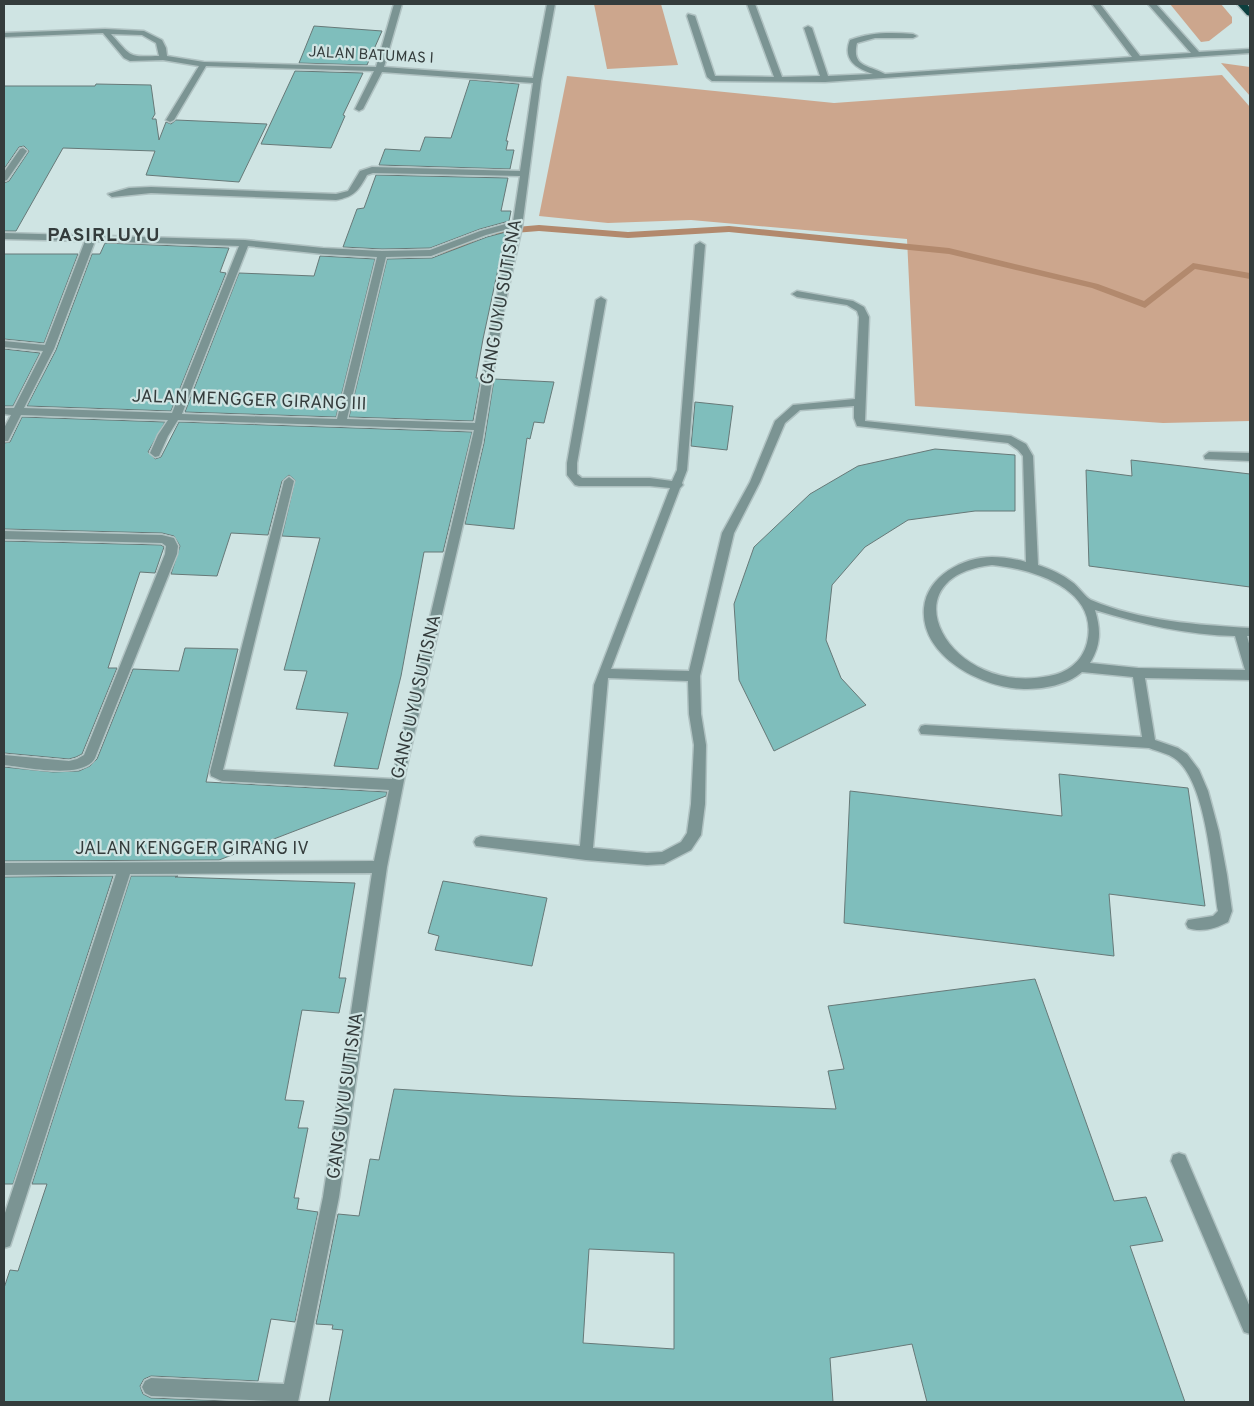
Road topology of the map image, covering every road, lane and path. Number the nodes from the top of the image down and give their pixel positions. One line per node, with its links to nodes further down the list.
1 (398, 4): 18 (street)
2 (552, 4): 22 (street, GANG UYU SUTISNA)
3 (751, 4): 20 (street)
4 (1096, 4): 16 (street)
5 (1152, 4): 14 (street)
6 (1242, 4): 7 (highway)
7 (1250, 13)
8 (691, 16): 20 (street)
9 (808, 28): 21 (street)
10 (106, 31): 11 (street); 15 (street, JALAN BATUMAS I); 15 (street)
11 (4, 35)
12 (913, 36): 19 (street)
13 (1250, 50): 14 (street)
14 (1196, 54): 16 (street)
15 (163, 58): 17 (street, JALAN BATUMAS I)
16 (1137, 58): 19 (street)
17 (204, 64): 18 (street, JALAN BATUMAS I); 24 (street)
18 (379, 69): 22 (street, JALAN BATUMAS I); 23 (street)
19 (889, 77): 21 (street)
20 (779, 79): 21 (street)
21 (825, 80)
22 (537, 81): 26 (street, GANG UYU SUTISNA)
23 (359, 109)
24 (170, 120)
25 (23, 151): 27 (street)
26 (524, 174): 28 (street); 29 (street, GANG UYU SUTISNA)
27 (4, 178)
28 (112, 194)
29 (516, 228): 34 (street); 44 (street, GANG UYU SUTISNA)
30 (4, 236): 31 (street)
31 (91, 238): 32 (street); 38 (street)
32 (245, 242): 34 (street); 42 (street)
33 (700, 245): 50 (street)
34 (382, 254): 43 (street)
35 (797, 294): 39 (street)
36 (601, 300): 50 (street)
37 (4, 344): 38 (street)
38 (49, 349): 41 (street)
39 (860, 402): 52 (street); 60 (street)
40 (4, 410): 41 (street, JALAN MENGGER GIRANG III)
41 (16, 411): 42 (street, JALAN MENGGER GIRANG III); 45 (street)
42 (176, 416): 43 (street, JALAN MENGGER GIRANG III); 46 (street)
43 (341, 422): 44 (street, JALAN MENGGER GIRANG III)
44 (480, 427): 64 (street, GANG UYU SUTISNA)
45 (4, 438)
46 (155, 453)
47 (1209, 456): 48 (street)
48 (1250, 457)
49 (289, 481): 64 (street)
50 (678, 484): 57 (street)
51 (4, 535): 63 (street)
52 (1032, 567): 53 (street); 55 (street)
53 (1085, 603): 54 (street); 55 (street)
54 (1245, 632): 56 (street)
55 (1080, 667): 58 (street)
56 (1250, 668)
57 (603, 673): 60 (street); 66 (street)
58 (1138, 673): 59 (street); 62 (street)
59 (1250, 675)
60 (694, 676): 66 (street)
61 (925, 730): 62 (street)
62 (1149, 743): 70 (street)
63 (4, 760)
64 (396, 785): 67 (street, GANG UYU SUTISNA)
65 (481, 842): 66 (street)
66 (586, 854)
67 (380, 867): 68 (street, JALAN KENGGER GIRANG IV); 75 (street, GANG UYU SUTISNA)
68 (125, 868): 69 (street, JALAN KENGGER GIRANG IV); 72 (street)
69 (4, 869)
70 (1193, 924)
71 (1179, 1161): 73 (street)
72 (4, 1240)
73 (1250, 1326)
74 (151, 1387): 75 (street, GANG UYU SUTISNA)
75 (290, 1398)

